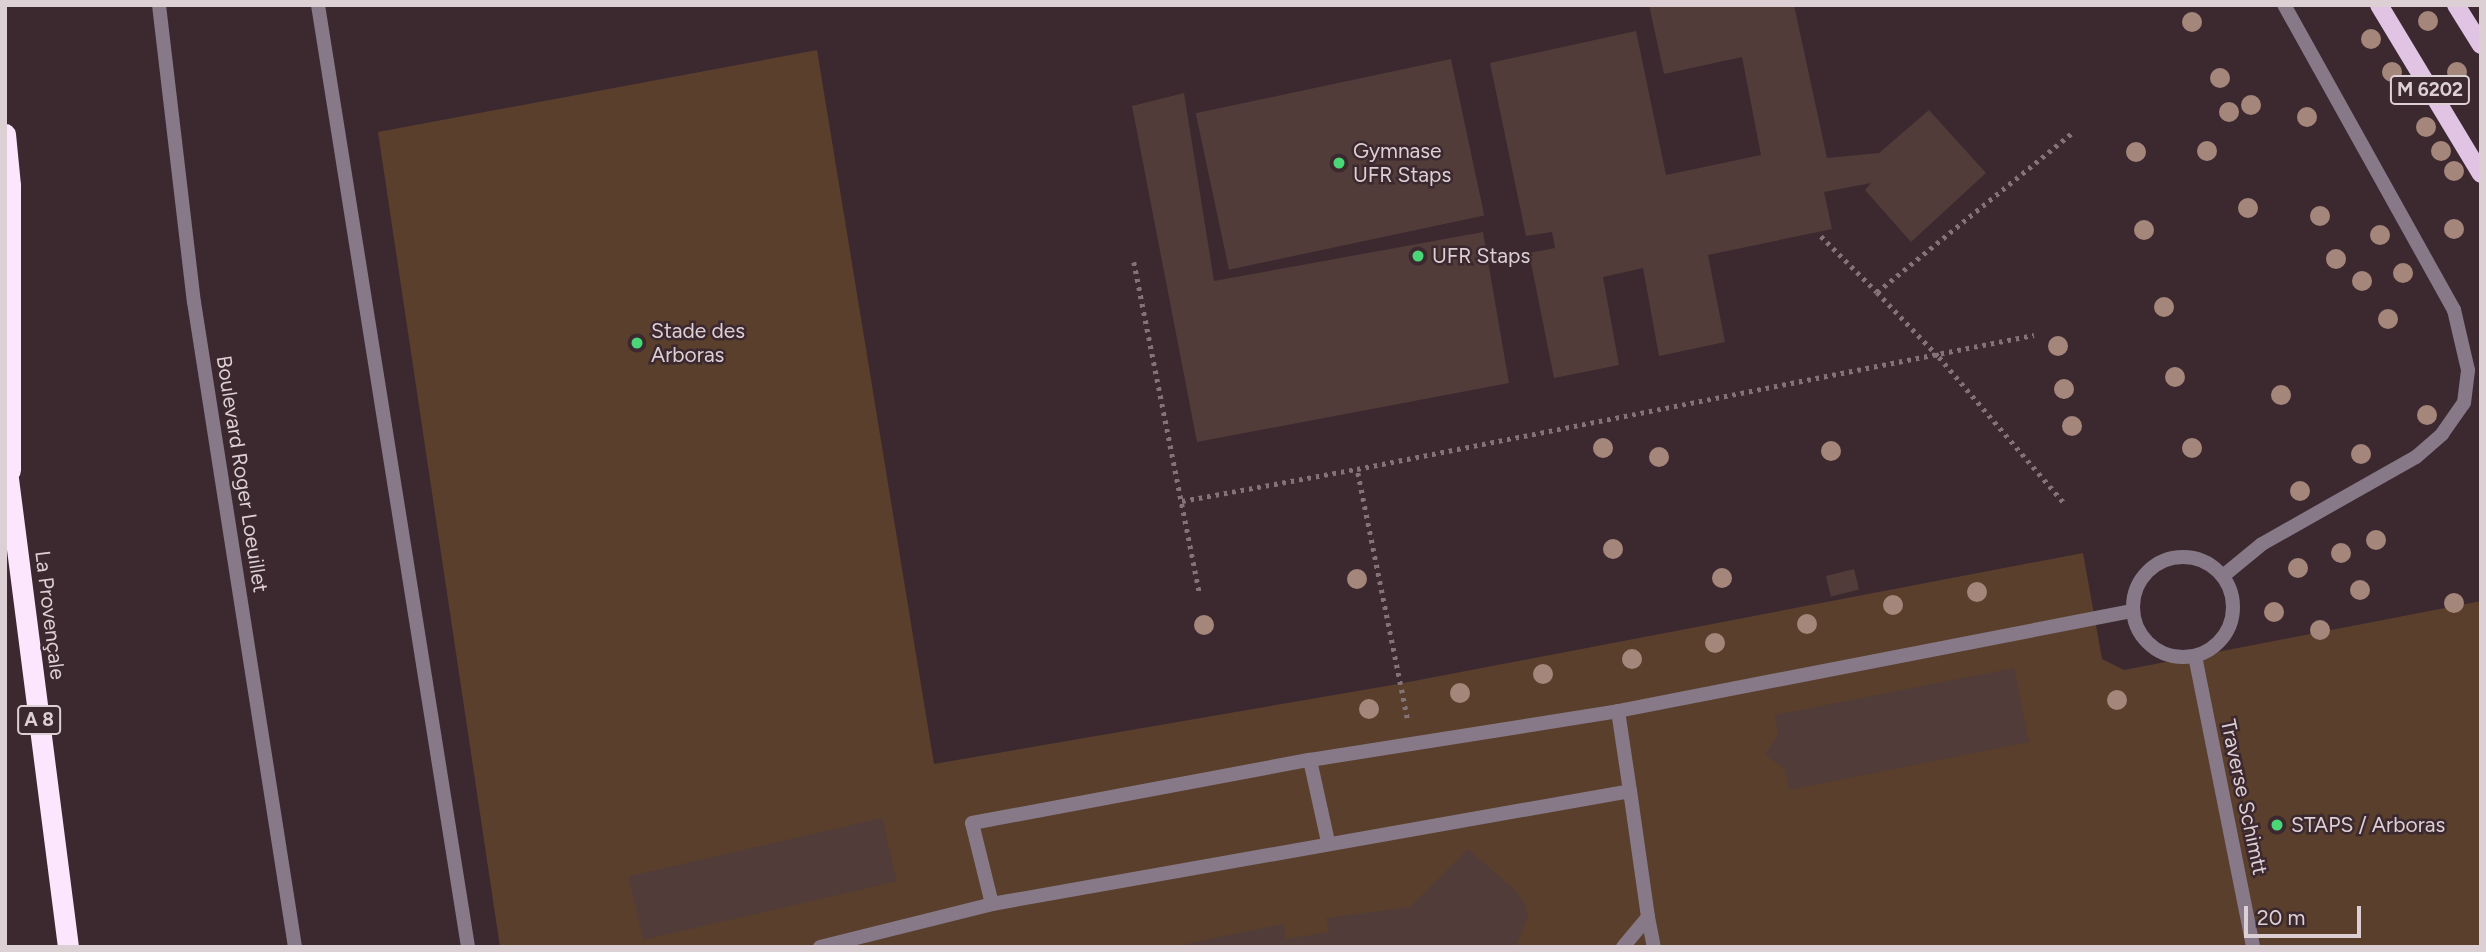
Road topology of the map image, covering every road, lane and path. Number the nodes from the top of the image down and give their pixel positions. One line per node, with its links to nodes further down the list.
1 (159, 5): 32 (street, Boulevard Roger Loeuillet)
2 (318, 5): 33 (street)
3 (2284, 5): 20 (street)
4 (2379, 5): 9 (main road, M 6202)
5 (2456, 5): 6 (main road, M 6202)
6 (2481, 45)
7 (2073, 132): 12 (path)
8 (5, 134): 17 (highway)
9 (2481, 174)
10 (1821, 236): 12 (path)
11 (1134, 262): 18 (path)
12 (1877, 292): 14 (path)
13 (2034, 335): 14 (path)
14 (1939, 357): 16 (path); 19 (path)
15 (5, 456): 17 (highway, La Provençale / A 8)
16 (1357, 469): 18 (path); 25 (path)
17 (10, 493): 31 (highway, La Provençale / A 8)
18 (1182, 501): 21 (path)
19 (2064, 503)
20 (2223, 576): 22 (street); 23 (street)
21 (1200, 594)
22 (2133, 611): 23 (street); 24 (street)
23 (2195, 656): 37 (street, Traverse Schimtt)
24 (1618, 711): 25 (street); 27 (street)
25 (1414, 746): 26 (street)
26 (1310, 760): 28 (street); 29 (street)
27 (1630, 791): 28 (street); 30 (street)
28 (1328, 842): 29 (street)
29 (992, 904): 34 (street)
30 (1648, 917): 35 (street); 36 (street)
31 (68, 947)
32 (295, 947)
33 (468, 947)
34 (820, 947)
35 (1623, 947)
36 (1654, 947)
37 (2253, 947)

